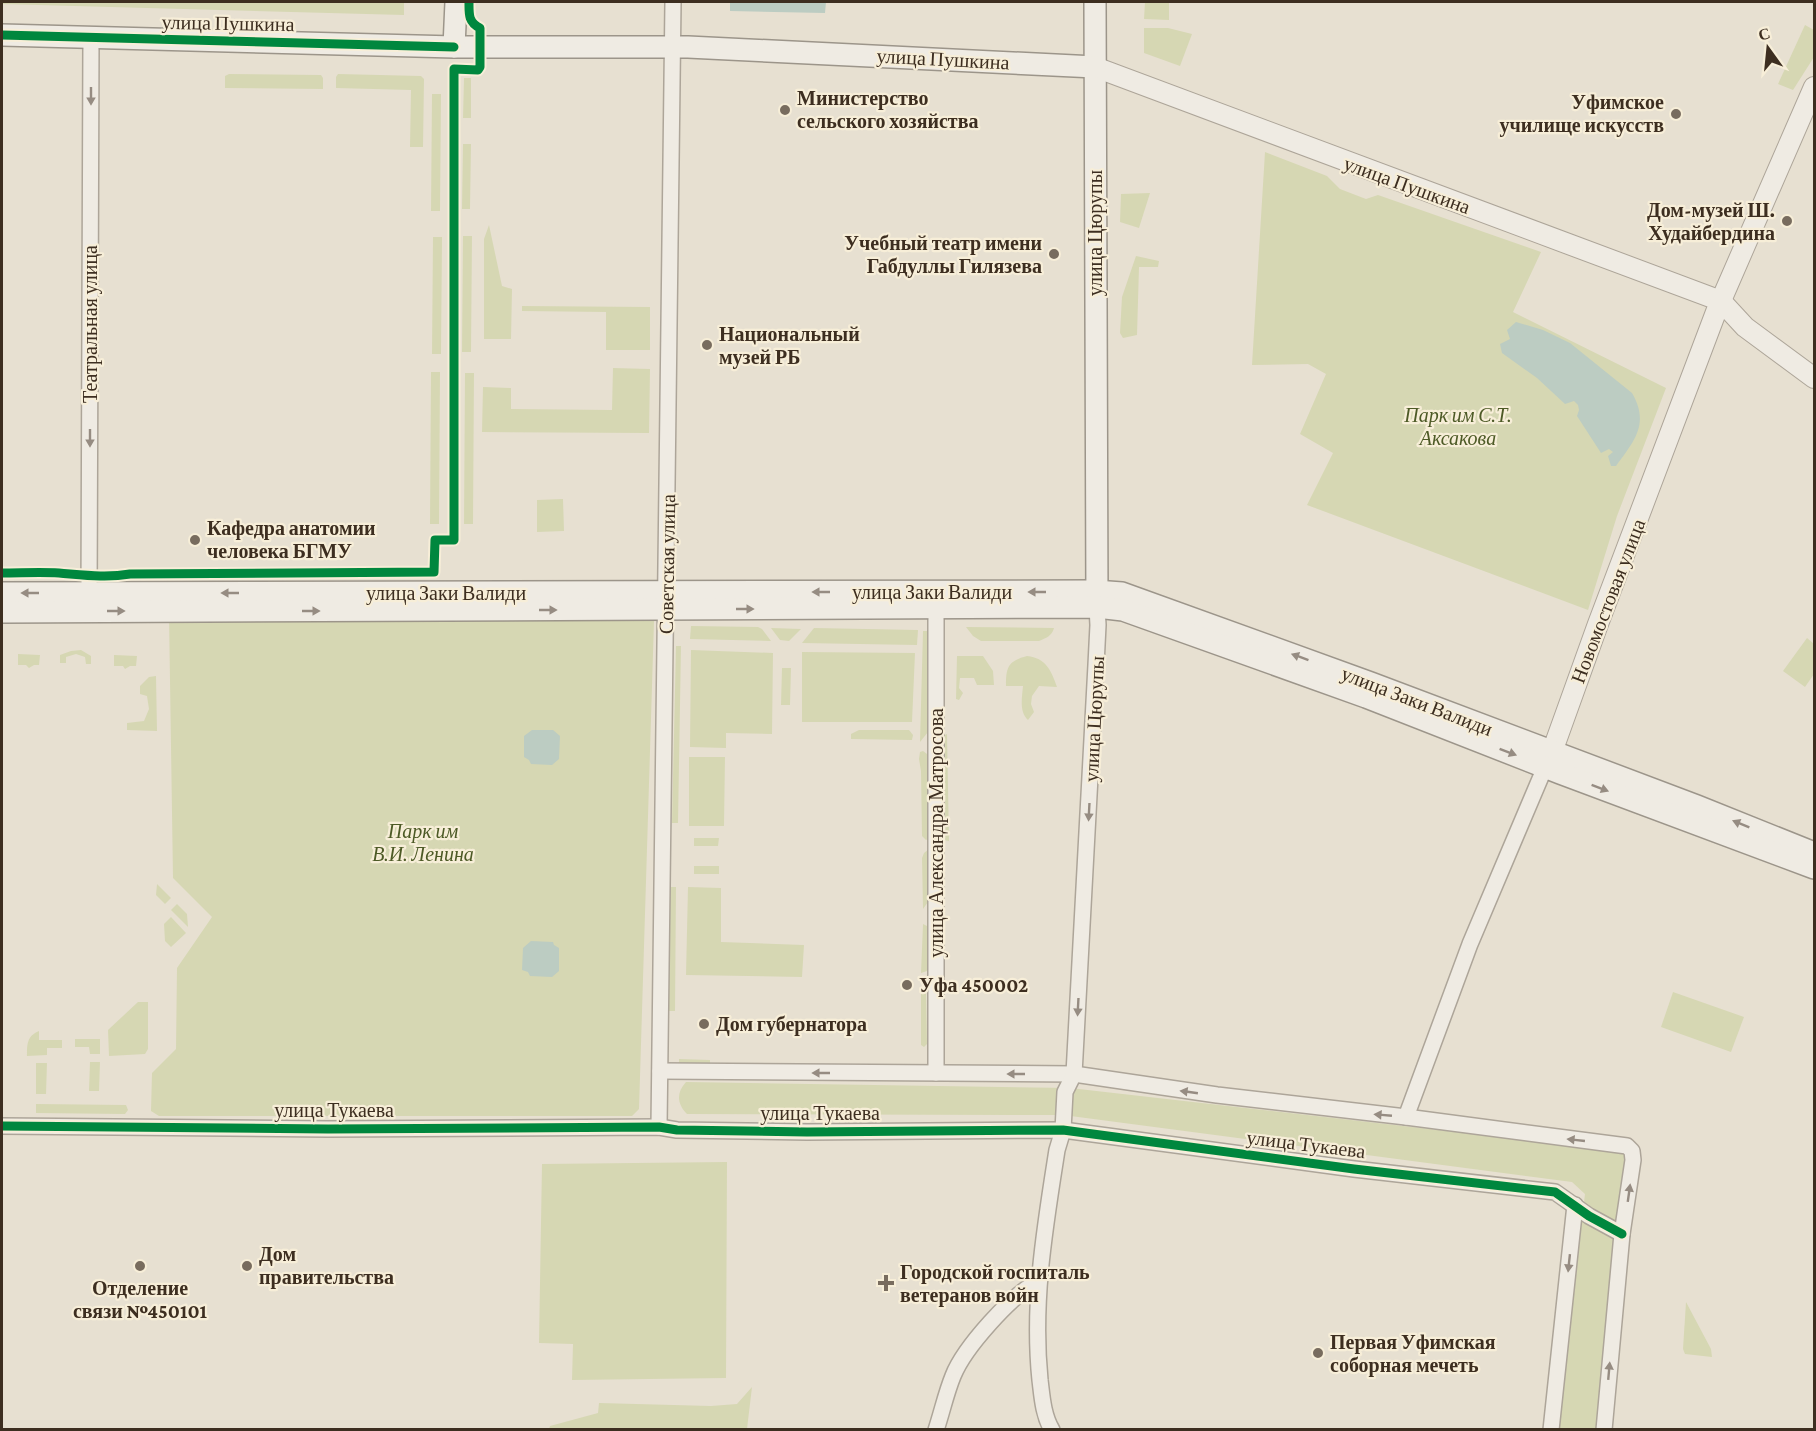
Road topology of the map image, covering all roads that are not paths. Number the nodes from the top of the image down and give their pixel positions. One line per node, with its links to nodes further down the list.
1 (456, 2): 6 (main road)
2 (672, 2): 7 (street, Советская улица)
3 (1095, 2): 8 (main road, улица Цюрупы)
4 (2, 35): 5 (main road, улица Пушкина)
5 (91, 37): 6 (main road, улица Пушкина); 15 (street, Театральная улица, one-way to 15)
6 (454, 47): 7 (main road, улица Пушкина)
7 (673, 47): 8 (main road, улица Пушкина); 16 (street, Советская улица)
8 (1095, 67): 10 (street, улица Пушкина); 13 (main road, улица Цюрупы)
9 (1815, 87): 10 (street, Новомостовая улица)
10 (1721, 301): 11 (street, улица Пушкина); 18 (street, Новомостовая улица)
11 (1815, 378)
12 (2, 593): 15 (main road, улица Заки Валиди, one-way to 12)
13 (1096, 599): 14 (main road, улица Заки Валиди); 18 (main road, улица Заки Валиди); 23 (street, улица Цюрупы, one-way to 23)
14 (936, 600): 16 (main road, улица Заки Валиди); 22 (street, улица Александра Матросова)
15 (89, 602): 16 (main road, улица Заки Валиди); 17 (main road, улица Заки Валиди)
16 (666, 602): 21 (street, Советская улица)
17 (2, 612)
18 (1548, 760): 19 (main road, улица Заки Валиди, one-way to 18); 20 (main road, улица Заки Валиди, one-way to 20); 24 (street, Новомостовая улица)
19 (1815, 853)
20 (1815, 868)
21 (660, 1071): 22 (street, улица Тукаева, one-way to 21); 26 (street, Советская улица)
22 (936, 1073): 23 (street, улица Тукаева, one-way to 22)
23 (1074, 1074): 24 (street, улица Тукаева, one-way to 23); 27 (street, улица Цюрупы)
24 (1406, 1117): 29 (street, улица Тукаева, one-way to 24)
25 (2, 1126): 26 (street, улица Тукаева)
26 (659, 1127): 27 (street, улица Тукаева)
27 (1063, 1130): 28 (street, улица Тукаева); 30 (street, улица Цюрупы)
28 (1575, 1205): 29 (street, улица Тукаева); 33 (street, one-way to 33)
29 (1622, 1234): 34 (street, one-way to 29)
30 (1039, 1281): 31 (street); 32 (street, улица Цюрупы)
31 (936, 1430)
32 (1052, 1430)
33 (1551, 1430)
34 (1604, 1430)

